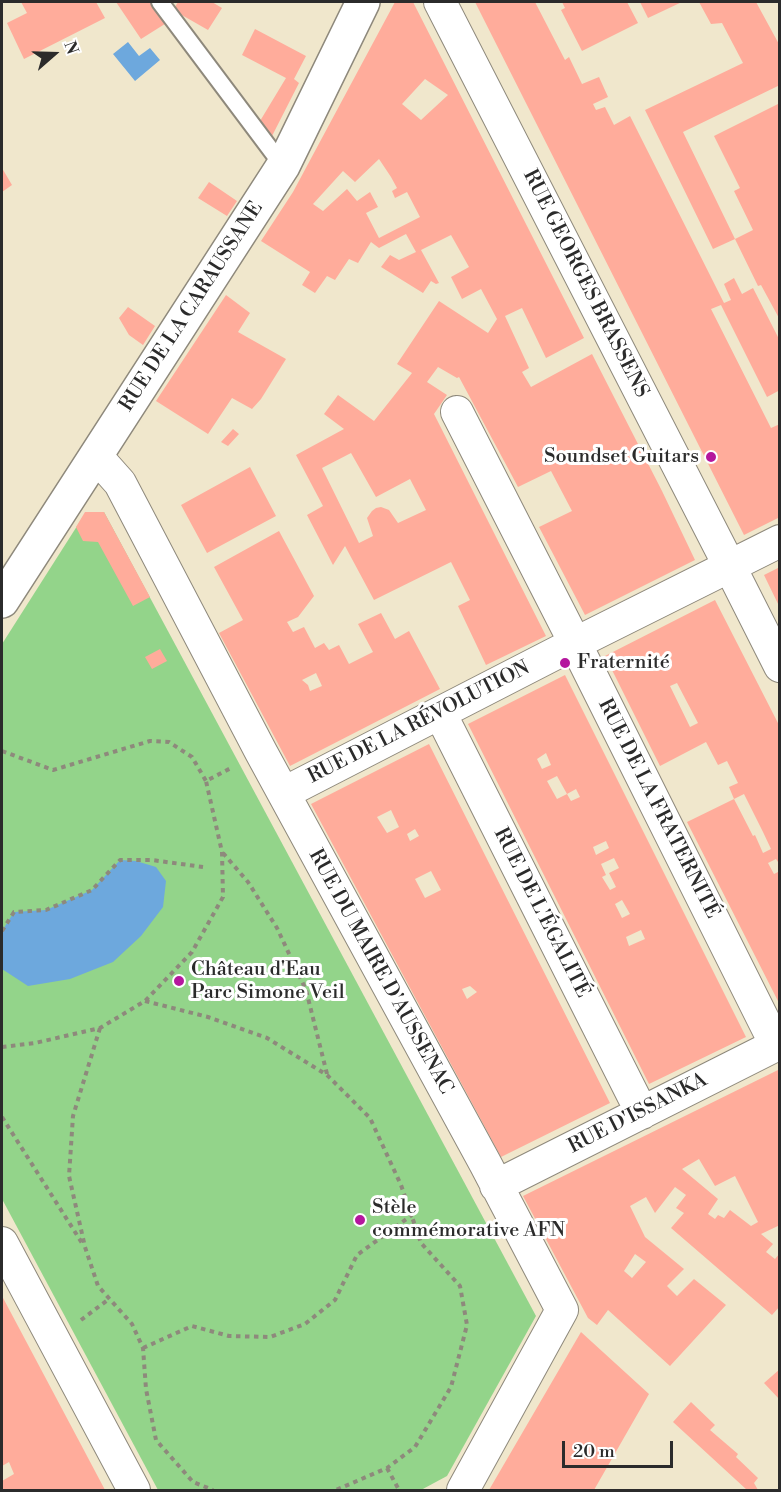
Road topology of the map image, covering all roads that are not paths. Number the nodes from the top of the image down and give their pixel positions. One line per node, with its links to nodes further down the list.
1 (160, 2): 4 (lane)
2 (363, 2): 4 (street, RUE DE LA CARAUSSANE)
3 (440, 2): 8 (street, RUE GEORGES BRASSENS)
4 (283, 166): 6 (street, RUE DE LA CARAUSSANE)
5 (457, 412): 10 (street, RUE DE LA FRATERNITÉ)
6 (96, 456): 9 (street, RUE DE LA CARAUSSANE); 13 (street, RUE DU MAIRE D'AUSSENAC)
7 (780, 541): 8 (street, RUE DE LA RÉVOLUTION)
8 (730, 567): 10 (street, RUE DE LA RÉVOLUTION); 11 (street, RUE GEORGES BRASSENS)
9 (2, 601)
10 (575, 643): 12 (street, RUE DE LA RÉVOLUTION); 14 (street, RUE DE LA FRATERNITÉ)
11 (780, 666)
12 (440, 713): 13 (street, RUE DE LA RÉVOLUTION); 15 (street, RUE DE L'ÉGALITÉ)
13 (284, 793): 16 (street, RUE DU MAIRE D'AUSSENAC)
14 (778, 1044): 15 (street, RUE D'ISSANKA)
15 (642, 1113): 16 (street, RUE D'ISSANKA)
16 (496, 1186): 19 (street, RUE DU MAIRE D'AUSSENAC)
17 (3, 1250): 18 (street)
18 (134, 1491)
19 (463, 1491)

